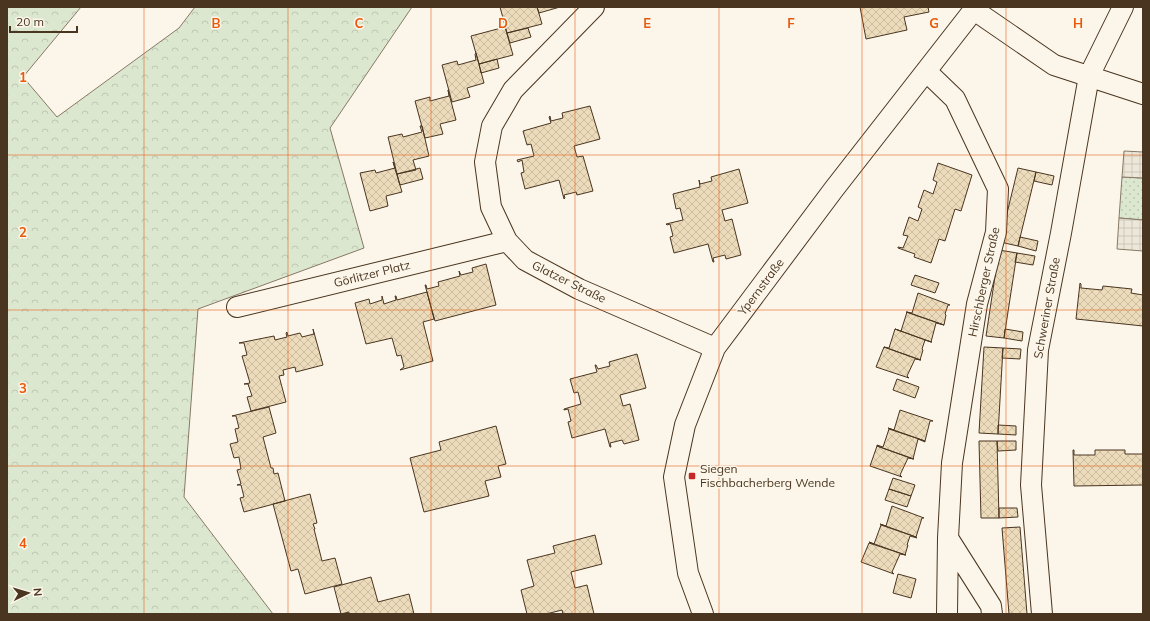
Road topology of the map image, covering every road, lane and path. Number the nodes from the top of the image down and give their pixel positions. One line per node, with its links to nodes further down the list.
1 (594, 7): 7 (street, Glatzer Straße)
2 (1123, 7): 5 (street, Schweriner Straße)
3 (975, 8): 4 (street, Ypernstraße); 5 (street)
4 (926, 71): 9 (street, Ypernstraße); 10 (street, Hirschberger Straße)
5 (1089, 76): 6 (street); 14 (street, Schweriner Straße)
6 (1143, 94)
7 (507, 241): 8 (street, Görlitzer Platz); 9 (street, Glatzer Straße)
8 (237, 307)
9 (715, 348): 11 (street, Ypernstraße)
10 (948, 538): 12 (street, Hirschberger Straße); 13 (street)
11 (703, 614)
12 (947, 614)
13 (992, 614)
14 (1042, 614)

